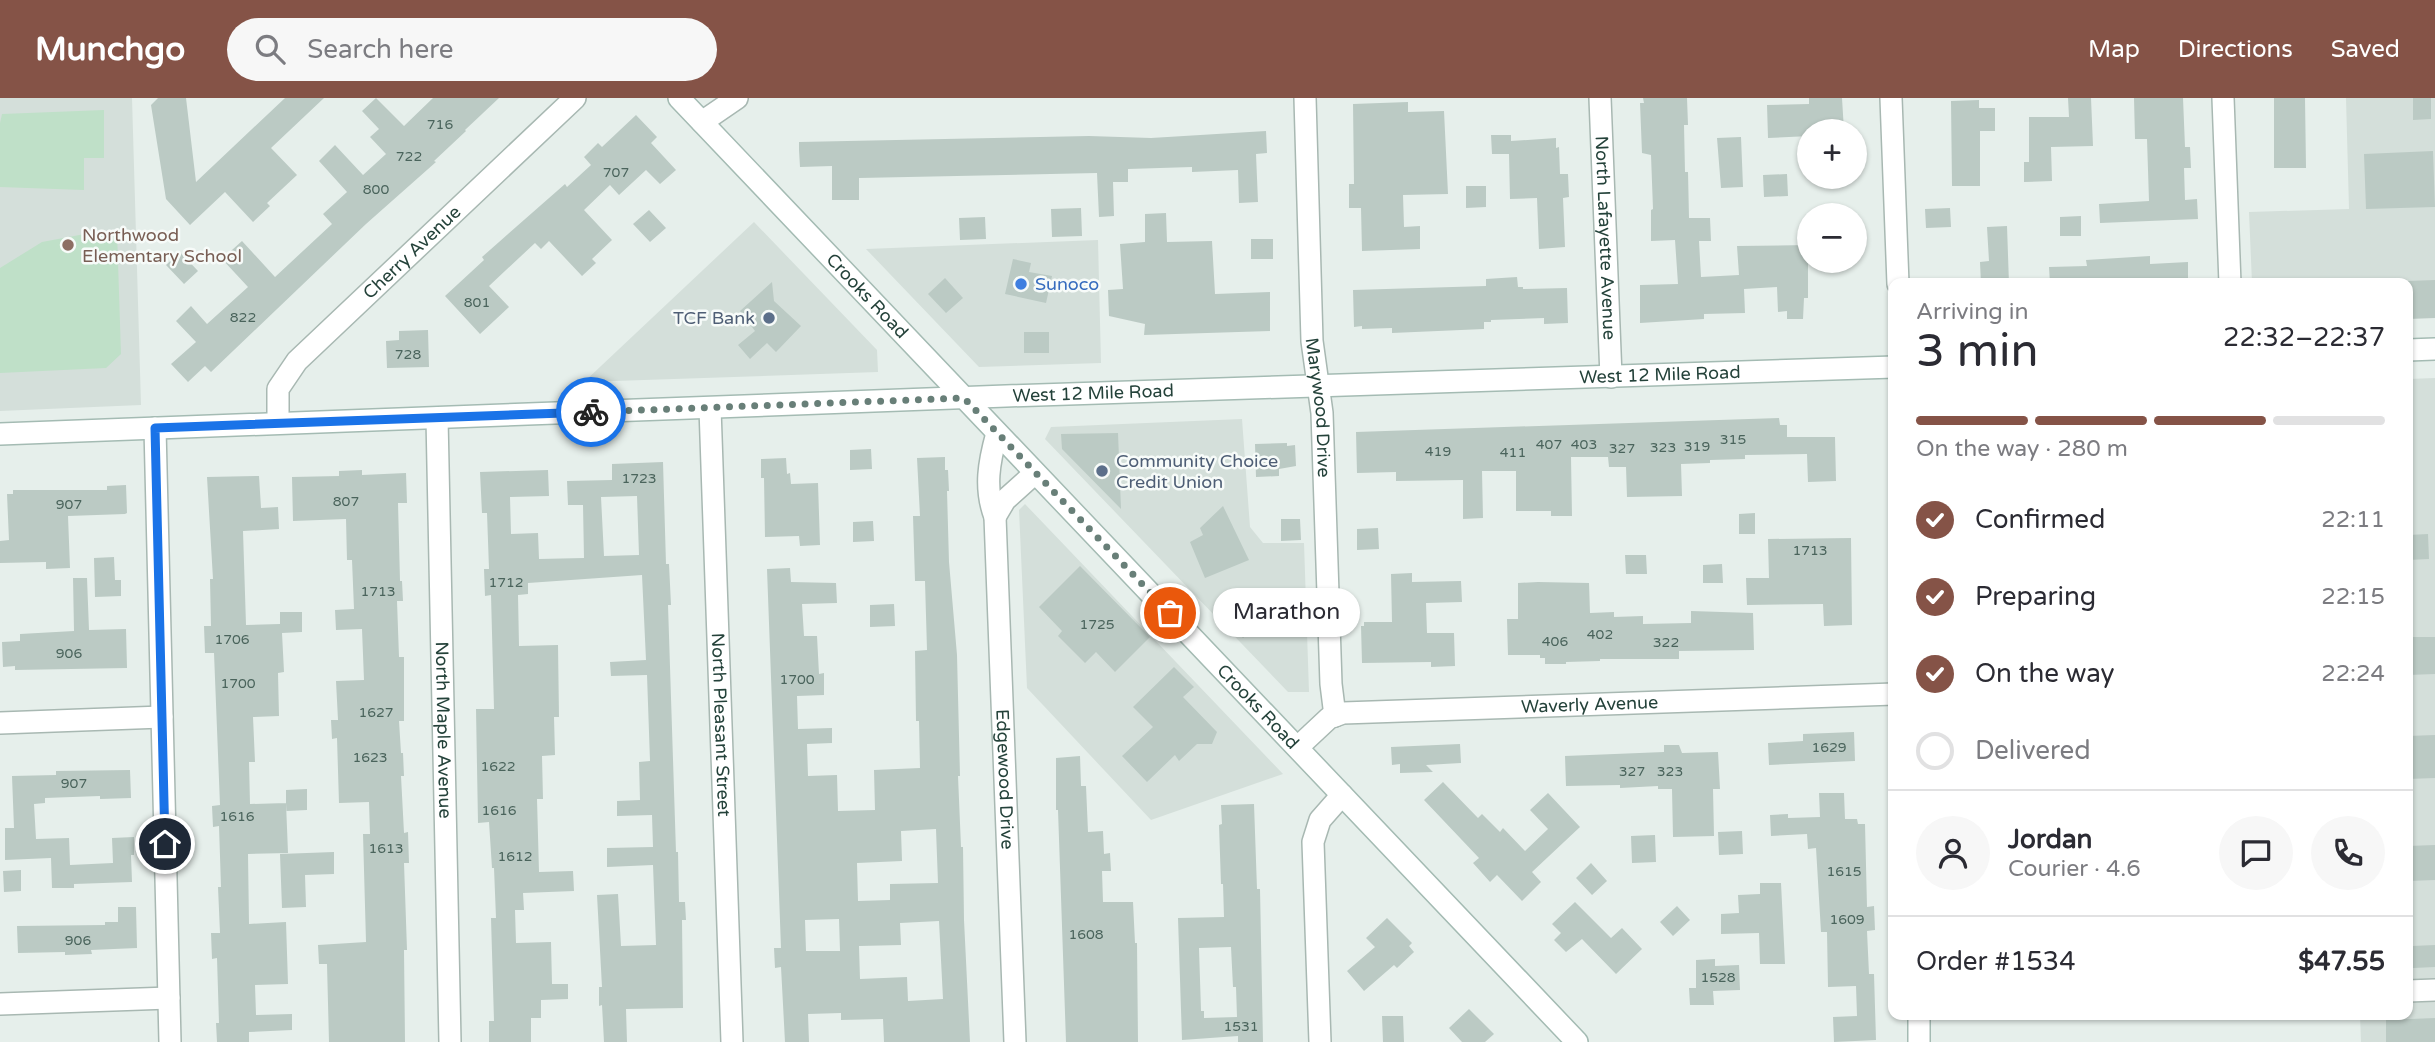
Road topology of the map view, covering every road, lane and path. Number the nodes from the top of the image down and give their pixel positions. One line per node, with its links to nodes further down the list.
1 (575, 98): 19 (street, Cherry Avenue)
2 (679, 98): 8 (street, Crooks Road)
3 (737, 98): 8 (street)
4 (1305, 98): 15 (street, Marywood Drive)
5 (1600, 98): 14 (street, North Lafayette Avenue)
6 (1891, 98): 9 (street)
7 (2223, 98): 10 (street)
8 (702, 122): 16 (street, Crooks Road)
9 (1898, 278)
10 (2230, 278)
11 (2435, 349): 12 (street)
12 (2413, 350)
13 (1888, 367): 14 (street, West 12 Mile Road)
14 (1611, 377): 15 (street, West 12 Mile Road)
15 (1318, 387): 16 (street, West 12 Mile Road); 26 (street, Marywood Drive)
16 (964, 398): 17 (street, West 12 Mile Road); 21 (street, Crooks Road)
17 (709, 408): 18 (street, West 12 Mile Road); 38 (street, North Pleasant Street)
18 (437, 418): 19 (street, West 12 Mile Road); 37 (street, North Maple Avenue)
19 (278, 423): 20 (street, West 12 Mile Road)
20 (155, 428): 22 (street, West 12 Mile Road); 27 (street)
21 (997, 433): 23 (street, Crooks Road); 24 (street, Edgewood Drive)
22 (0, 434)
23 (1035, 473): 24 (street); 29 (street, Crooks Road)
24 (995, 517): 39 (street, Edgewood Drive)
25 (1888, 694): 26 (street, Waverly Avenue)
26 (1335, 716): 29 (street)
27 (162, 717): 28 (street); 33 (street)
28 (0, 723)
29 (1298, 747): 30 (street, Crooks Road)
30 (1342, 795): 40 (street); 41 (street, Crooks Road)
31 (2435, 990): 32 (street)
32 (2413, 991)
33 (169, 998): 34 (street); 36 (street)
34 (0, 1004)
35 (1919, 1020): 42 (street)
36 (170, 1042)
37 (450, 1042)
38 (732, 1042)
39 (1015, 1042)
40 (1320, 1042)
41 (1577, 1042)
42 (1919, 1042)

